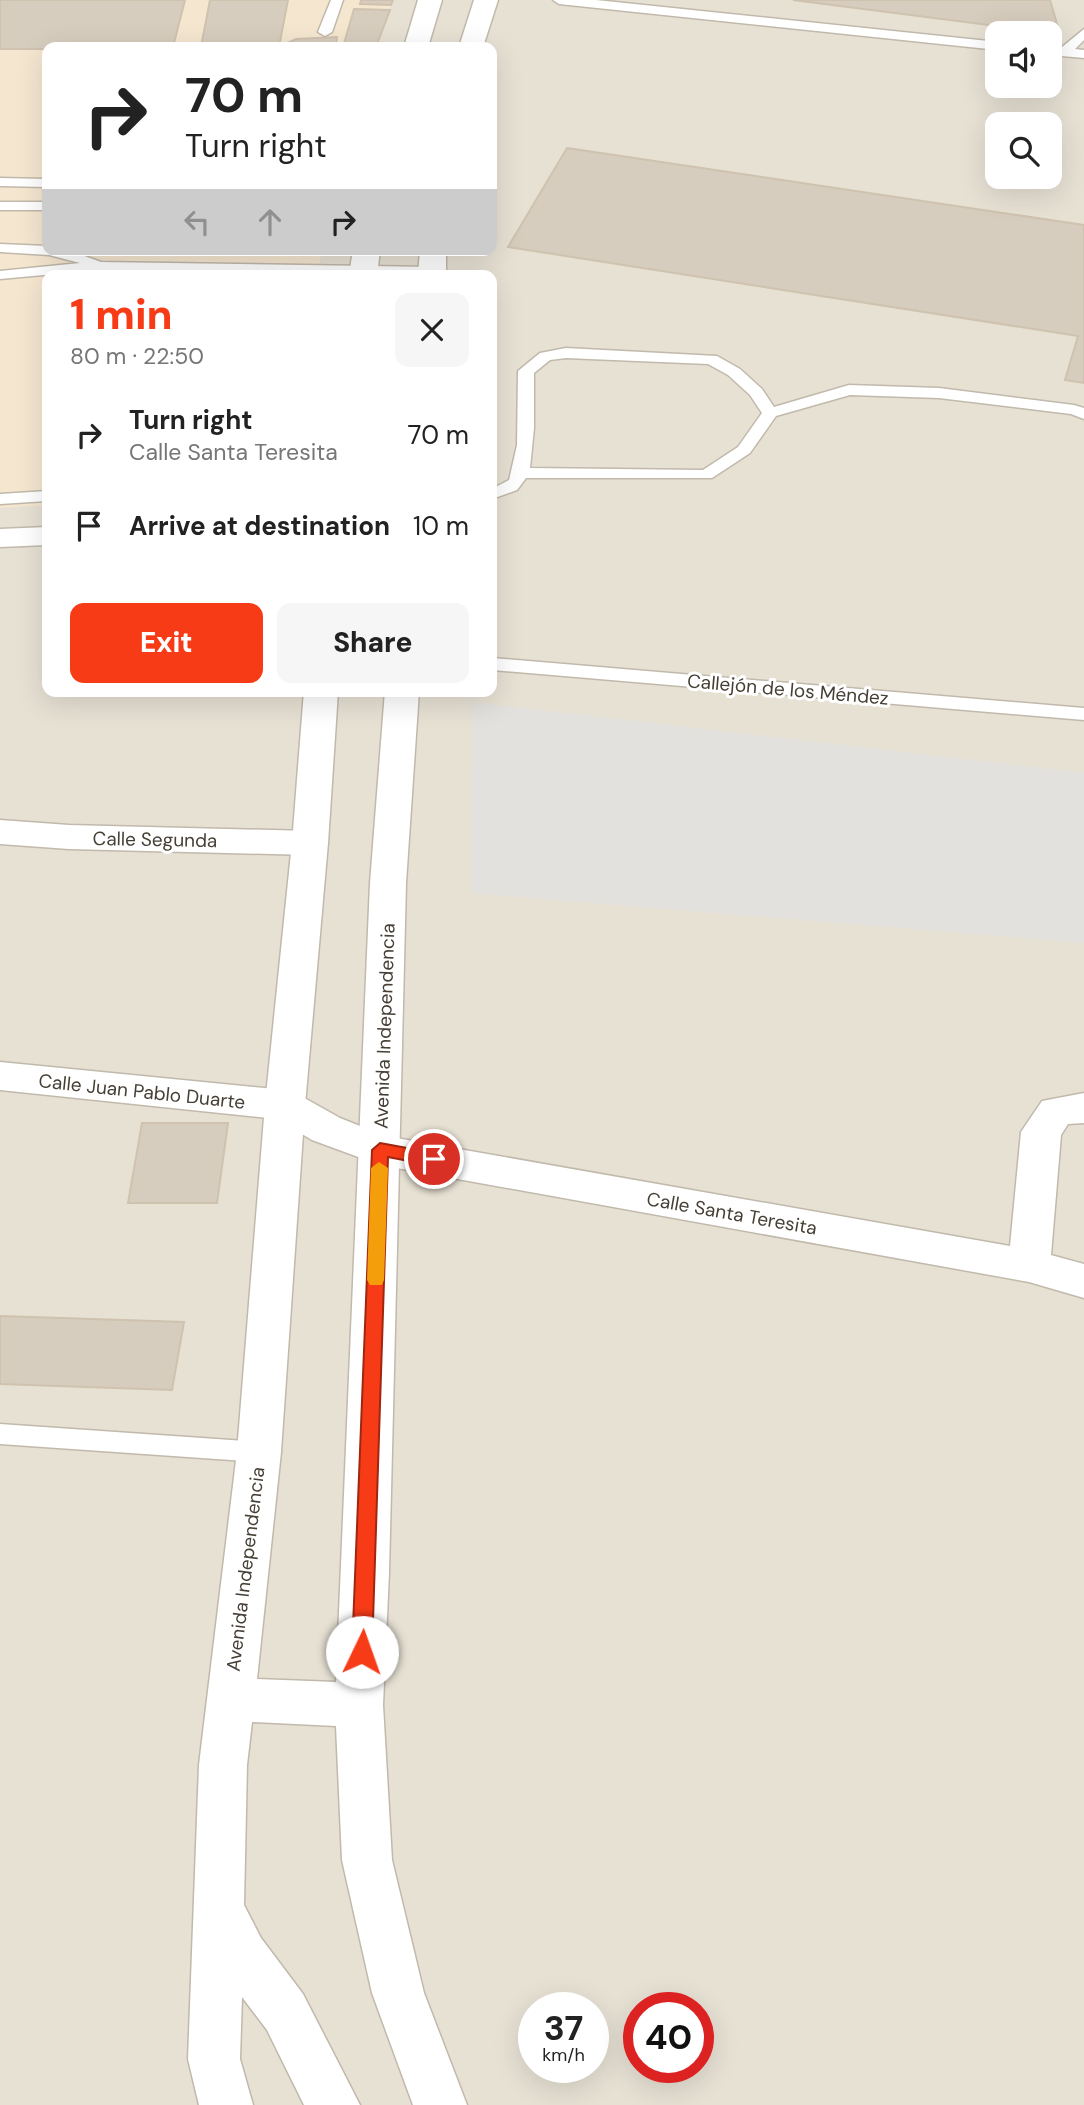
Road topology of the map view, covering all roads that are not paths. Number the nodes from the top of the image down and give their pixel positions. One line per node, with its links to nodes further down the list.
1 (337, 0): 5 (lane)
2 (430, 0): 7 (street)
3 (486, 0): 8 (street)
4 (559, 0): 9 (lane)
5 (325, 32)
6 (1084, 33): 10 (lane)
7 (417, 42)
8 (473, 42)
9 (985, 45)
10 (1062, 48)
11 (1062, 52): 12 (lane)
12 (1084, 54)
13 (0, 182): 14 (lane)
14 (42, 183)
15 (42, 205): 16 (lane)
16 (0, 206)
17 (0, 248): 18 (lane)
18 (42, 249)
19 (79, 256): 22 (lane)
20 (364, 265): 21 (lane); 22 (lane)
21 (432, 265)
22 (98, 266): 23 (lane)
23 (54, 270)
24 (42, 271): 25 (lane)
25 (0, 275)
26 (770, 413): 27 (lane); 28 (lane); 28 (lane)
27 (1084, 414)
28 (520, 473): 29 (lane)
29 (497, 493)
30 (42, 496): 31 (lane)
31 (0, 499)
32 (42, 536): 33 (street)
33 (0, 538)
34 (497, 664): 37 (lane, Callejón de los Méndez)
35 (321, 697): 39 (street, Avenida Independencia)
36 (402, 697): 43 (street, Avenida Independencia)
37 (1084, 714)
38 (0, 832): 39 (street, Calle Segunda)
39 (310, 843): 41 (street, Avenida Independencia)
40 (0, 1076): 41 (street, Calle Juan Pablo Duarte)
41 (285, 1105): 43 (street, Calle Santa Teresita); 47 (street, Avenida Independencia)
42 (1084, 1108): 44 (street)
43 (380, 1150): 44 (street, Calle Santa Teresita); 49 (street, Avenida Independencia)
44 (1029, 1266): 45 (street, Calle Santa Teresita)
45 (1084, 1281)
46 (0, 1434): 47 (lane)
47 (259, 1452): 48 (street, Avenida Independencia)
48 (230, 1699): 49 (street); 50 (street, Avenida Independencia)
49 (359, 1705): 53 (street, Avenida Independencia)
50 (216, 1903): 51 (street, Avenida Independencia); 52 (street, Avenida Independencia)
51 (226, 2105)
52 (333, 2105)
53 (440, 2105)

